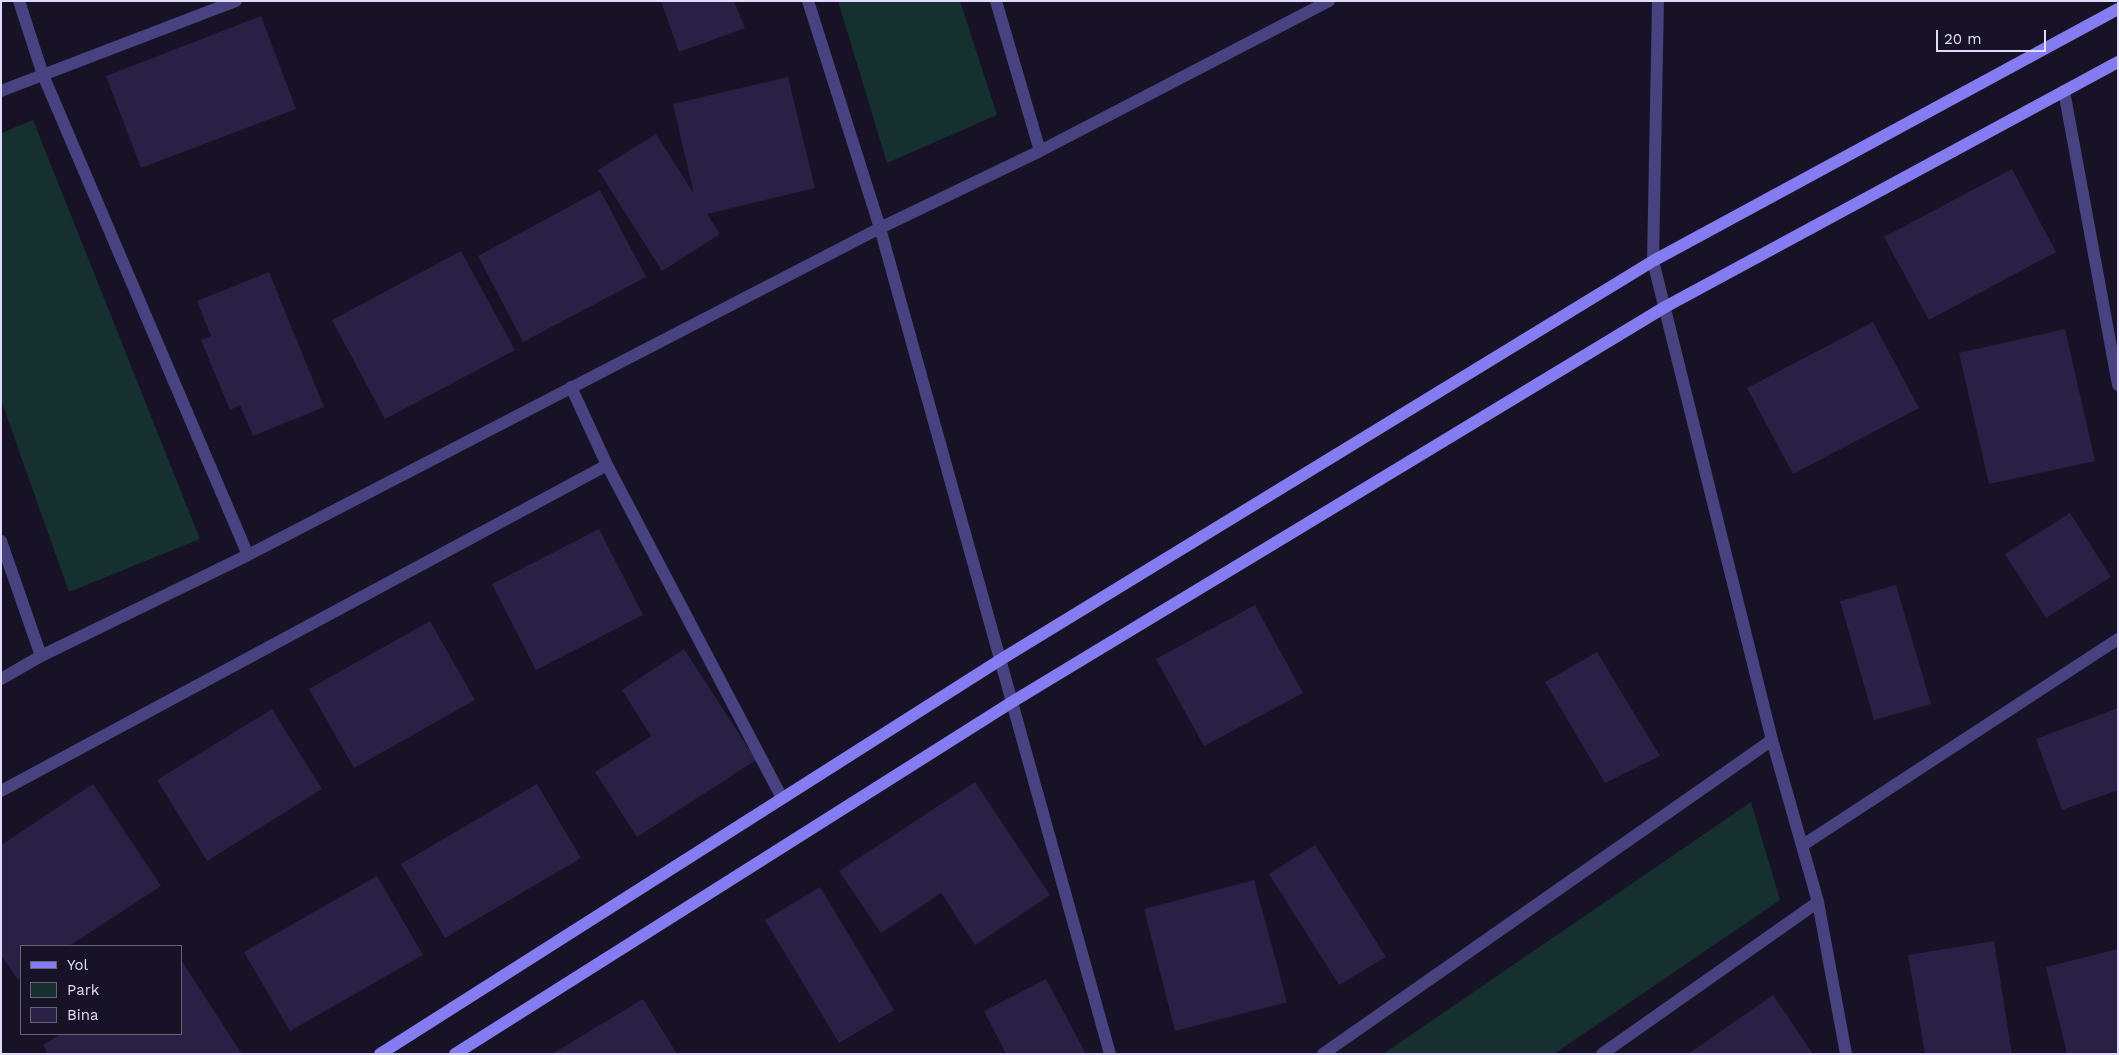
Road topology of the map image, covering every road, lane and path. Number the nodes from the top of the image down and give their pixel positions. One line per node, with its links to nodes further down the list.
1 (19, 1): 9 (street)
2 (236, 1): 9 (street)
3 (808, 1): 13 (street)
4 (996, 1): 12 (street)
5 (1329, 1): 12 (street)
6 (1658, 1): 14 (street)
7 (2118, 9): 14 (street)
8 (2118, 62): 11 (street)
9 (43, 75): 10 (street); 20 (street)
10 (1, 91)
11 (2064, 91): 15 (street); 16 (street)
12 (1040, 151): 13 (street)
13 (880, 228): 17 (street); 23 (street)
14 (1653, 260): 15 (street); 23 (street)
15 (1665, 307): 25 (street); 26 (street)
16 (2118, 385)
17 (571, 387): 18 (street); 20 (street)
18 (607, 465): 27 (street); 28 (street)
19 (1, 541): 22 (street)
20 (248, 555): 22 (street)
21 (2118, 639): 29 (street)
22 (40, 656): 24 (street)
23 (1000, 660): 25 (street); 28 (street)
24 (1, 679)
25 (1012, 702): 32 (street); 33 (street)
26 (1772, 740): 29 (street); 34 (street)
27 (1, 791)
28 (782, 798): 31 (street)
29 (1803, 845): 30 (street)
30 (1818, 902): 35 (street); 36 (street)
31 (380, 1054)
32 (456, 1054)
33 (1110, 1054)
34 (1323, 1054)
35 (1602, 1054)
36 (1846, 1054)

